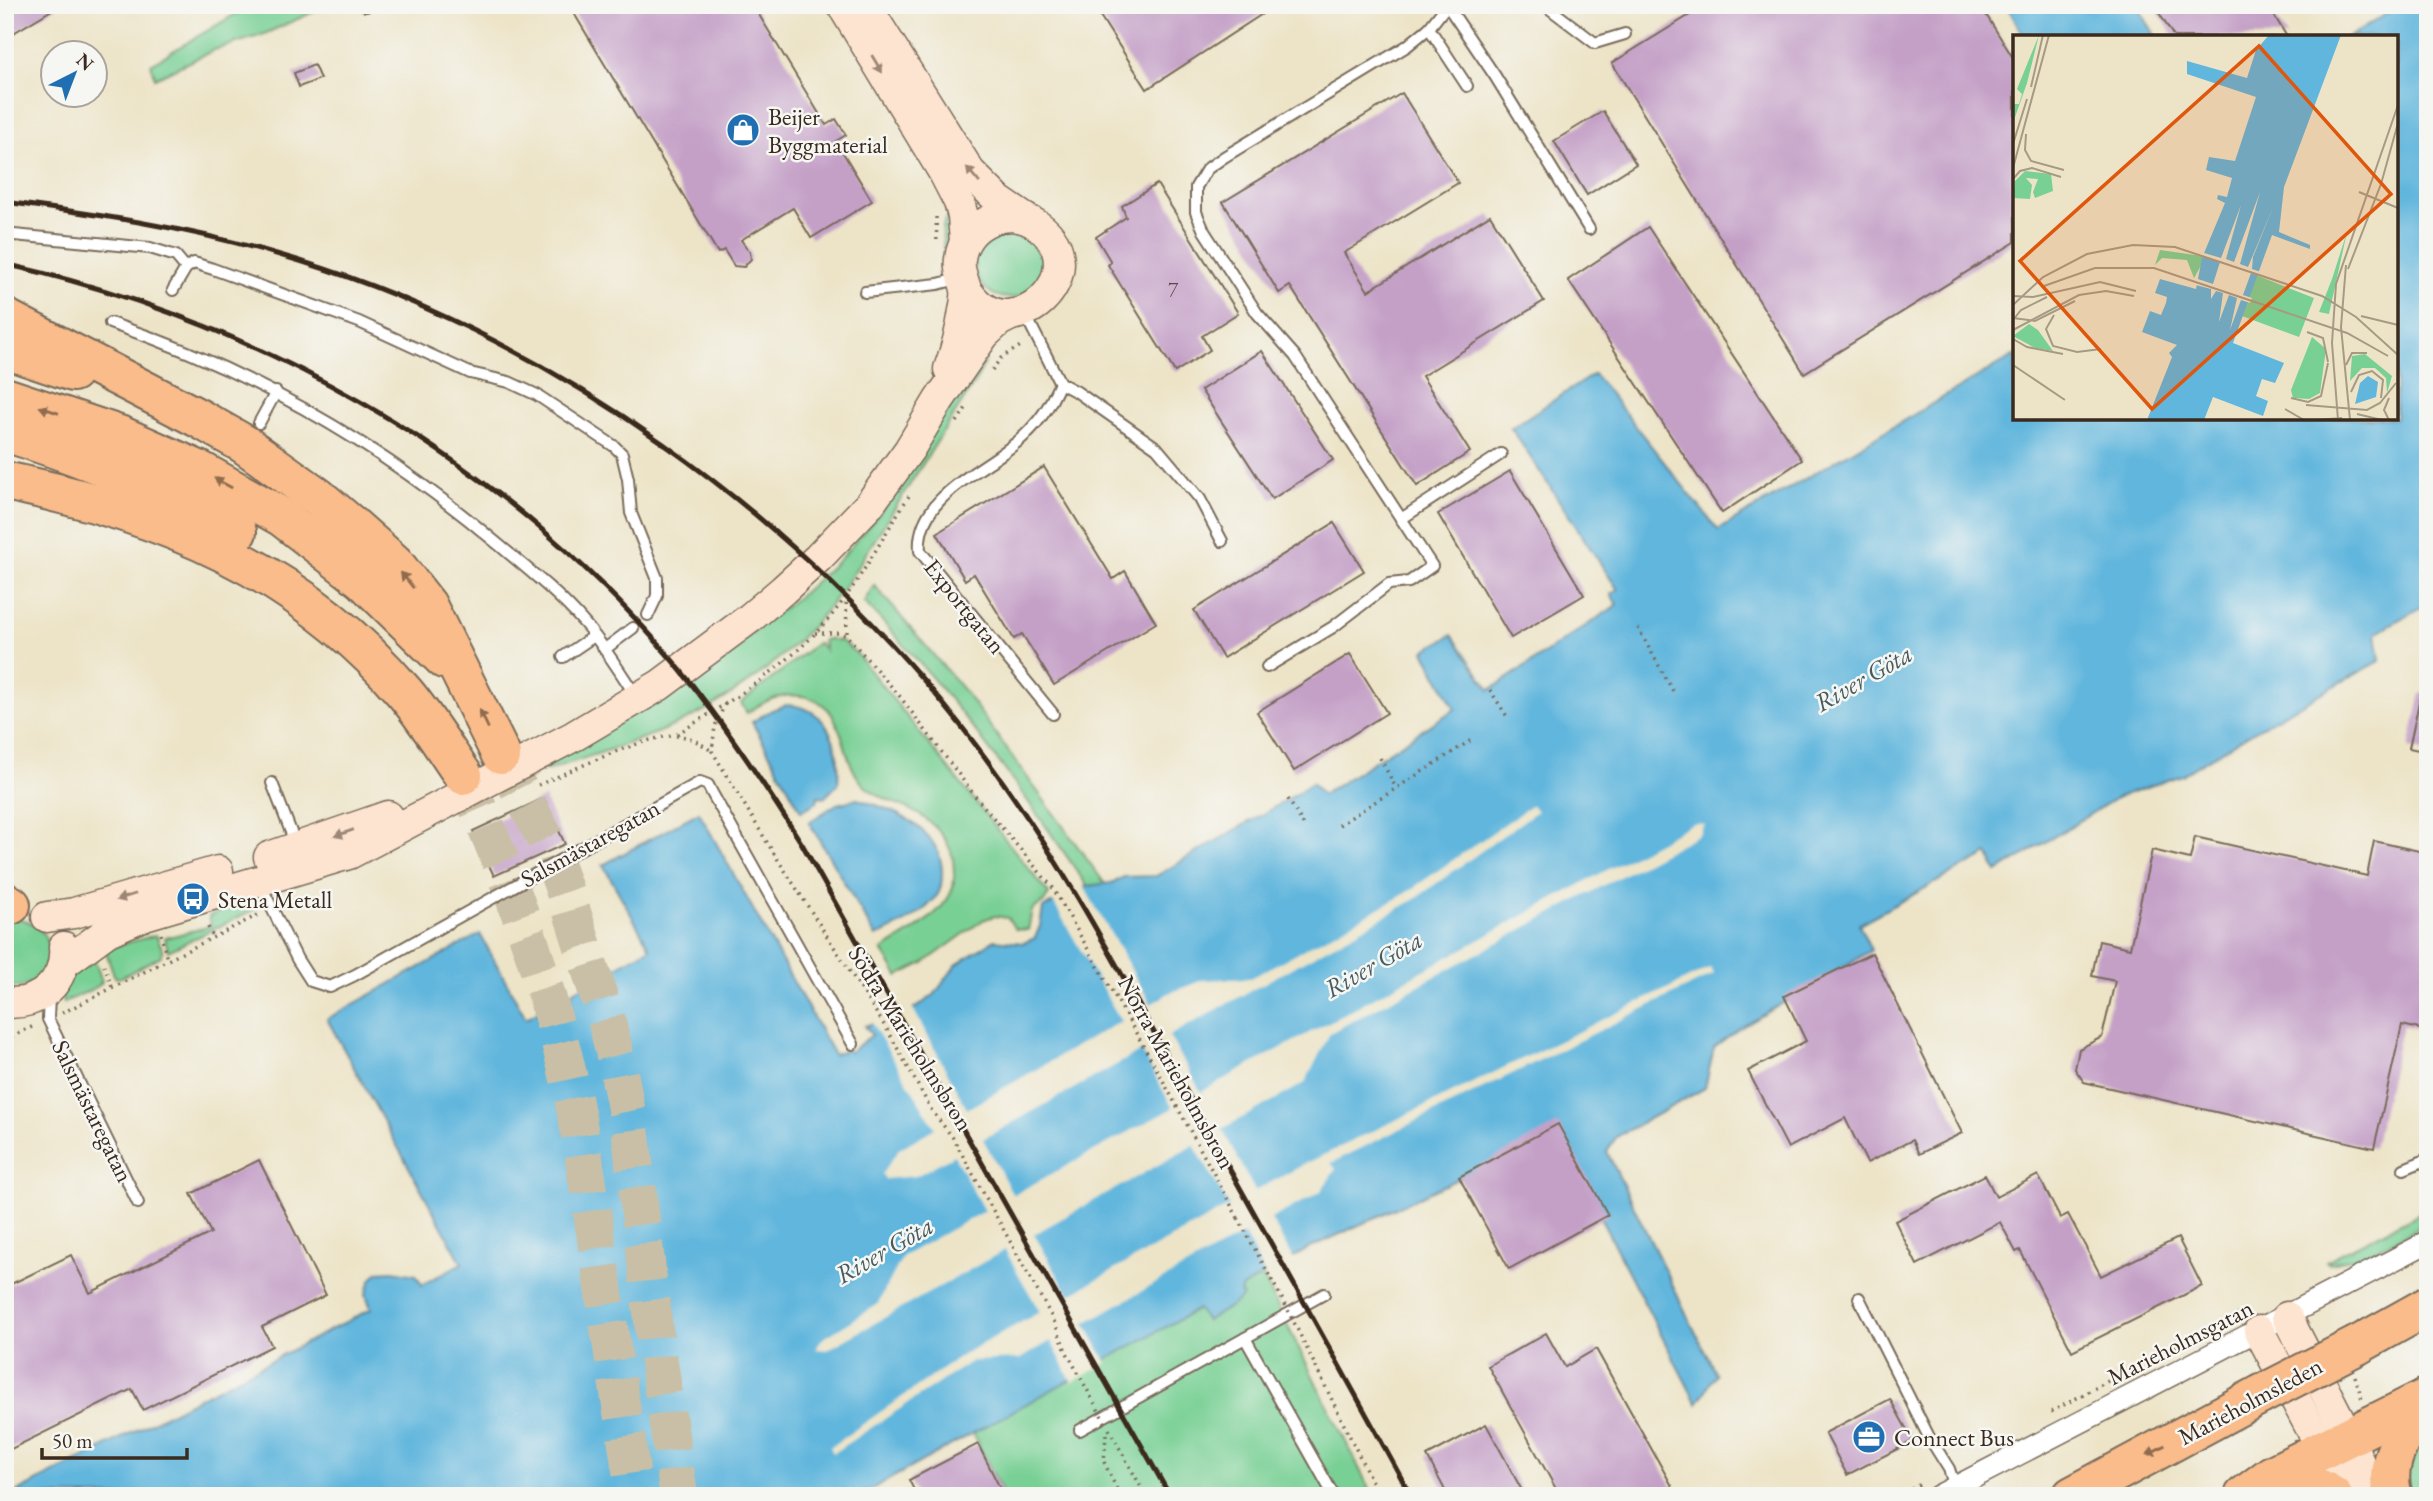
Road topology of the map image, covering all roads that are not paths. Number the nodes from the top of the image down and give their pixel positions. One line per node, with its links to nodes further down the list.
1 (842, 5): 11 (street, one-way to 11)
2 (866, 5): 8 (street, one-way to 2)
3 (1447, 5): 5 (lane); 9 (lane)
4 (1545, 5): 6 (lane)
5 (1429, 28): 7 (lane); 29 (lane)
6 (1625, 34)
7 (1467, 86)
8 (1024, 218): 11 (street); 17 (street)
9 (1589, 229)
10 (13, 235): 12 (lane)
11 (965, 242): 13 (street)
12 (186, 268): 14 (lane); 31 (lane)
13 (948, 284): 15 (lane); 17 (street); 23 (street)
14 (173, 290)
15 (865, 292)
16 (5, 318): 24 (highway)
17 (1024, 321): 20 (lane); 23 (street)
18 (110, 323): 21 (lane)
19 (5, 349): 24 (highway)
20 (1060, 383): 30 (lane); 39 (lane, Exportgatan)
21 (276, 392): 25 (lane); 33 (lane)
22 (5, 397): 37 (highway, one-way to 22)
23 (953, 403): 38 (street)
24 (200, 419): 37 (highway, one-way to 24)
25 (259, 423)
26 (5, 432): 40 (highway)
27 (1501, 454): 29 (lane)
28 (5, 484): 40 (highway)
29 (1401, 519): 36 (lane)
30 (1222, 541)
31 (648, 615)
32 (633, 628): 34 (lane)
33 (594, 636): 34 (lane); 35 (lane)
34 (605, 649): 38 (lane)
35 (563, 657)
36 (1267, 667)
37 (467, 683): 41 (highway, one-way to 37)
38 (637, 699): 42 (street)
39 (1053, 714)
40 (426, 722): 42 (highway)
41 (501, 755)
42 (470, 780): 44 (street)
43 (272, 783): 44 (lane)
44 (301, 858): 45 (street); 47 (street, one-way to 47)
45 (259, 881): 48 (street); 51 (lane, Salsmästaregatan)
46 (7, 904): 47 (street)
47 (47, 917): 48 (street)
48 (57, 976): 49 (street); 50 (lane)
49 (11, 1003): 50 (lane)
50 (48, 1019): 54 (lane, Salsmästaregatan)
51 (853, 1044)
52 (2428, 1160): 53 (lane)
53 (2404, 1169)
54 (138, 1203)
55 (2428, 1242): 59 (street, Marieholmsgatan)
56 (1324, 1294): 62 (lane)
57 (1859, 1298): 68 (lane, Marieholmsgatan)
58 (2428, 1306): 63 (highway, Marieholmsleden)
59 (2287, 1317): 60 (street, Marieholmsgatan); 67 (street)
60 (2259, 1331): 67 (street); 68 (street, Marieholmsgatan)
61 (2428, 1334): 63 (highway, Marieholmsleden)
62 (1245, 1338): 66 (lane); 70 (lane)
63 (2363, 1355): 65 (highway, Marieholmsleden)
64 (2427, 1397): 67 (highway); 76 (highway)
65 (2268, 1405): 71 (highway, Marieholmsleden, one-way to 71); 72 (highway, Marieholmsleden)
66 (1080, 1430)
67 (2335, 1443): 69 (highway); 74 (street); 75 (street)
68 (1947, 1491)
69 (2250, 1492): 73 (highway)
70 (1334, 1496)
71 (2072, 1496)
72 (2127, 1496)
73 (2333, 1496)
74 (2343, 1496)
75 (2373, 1496)
76 (2393, 1496)

